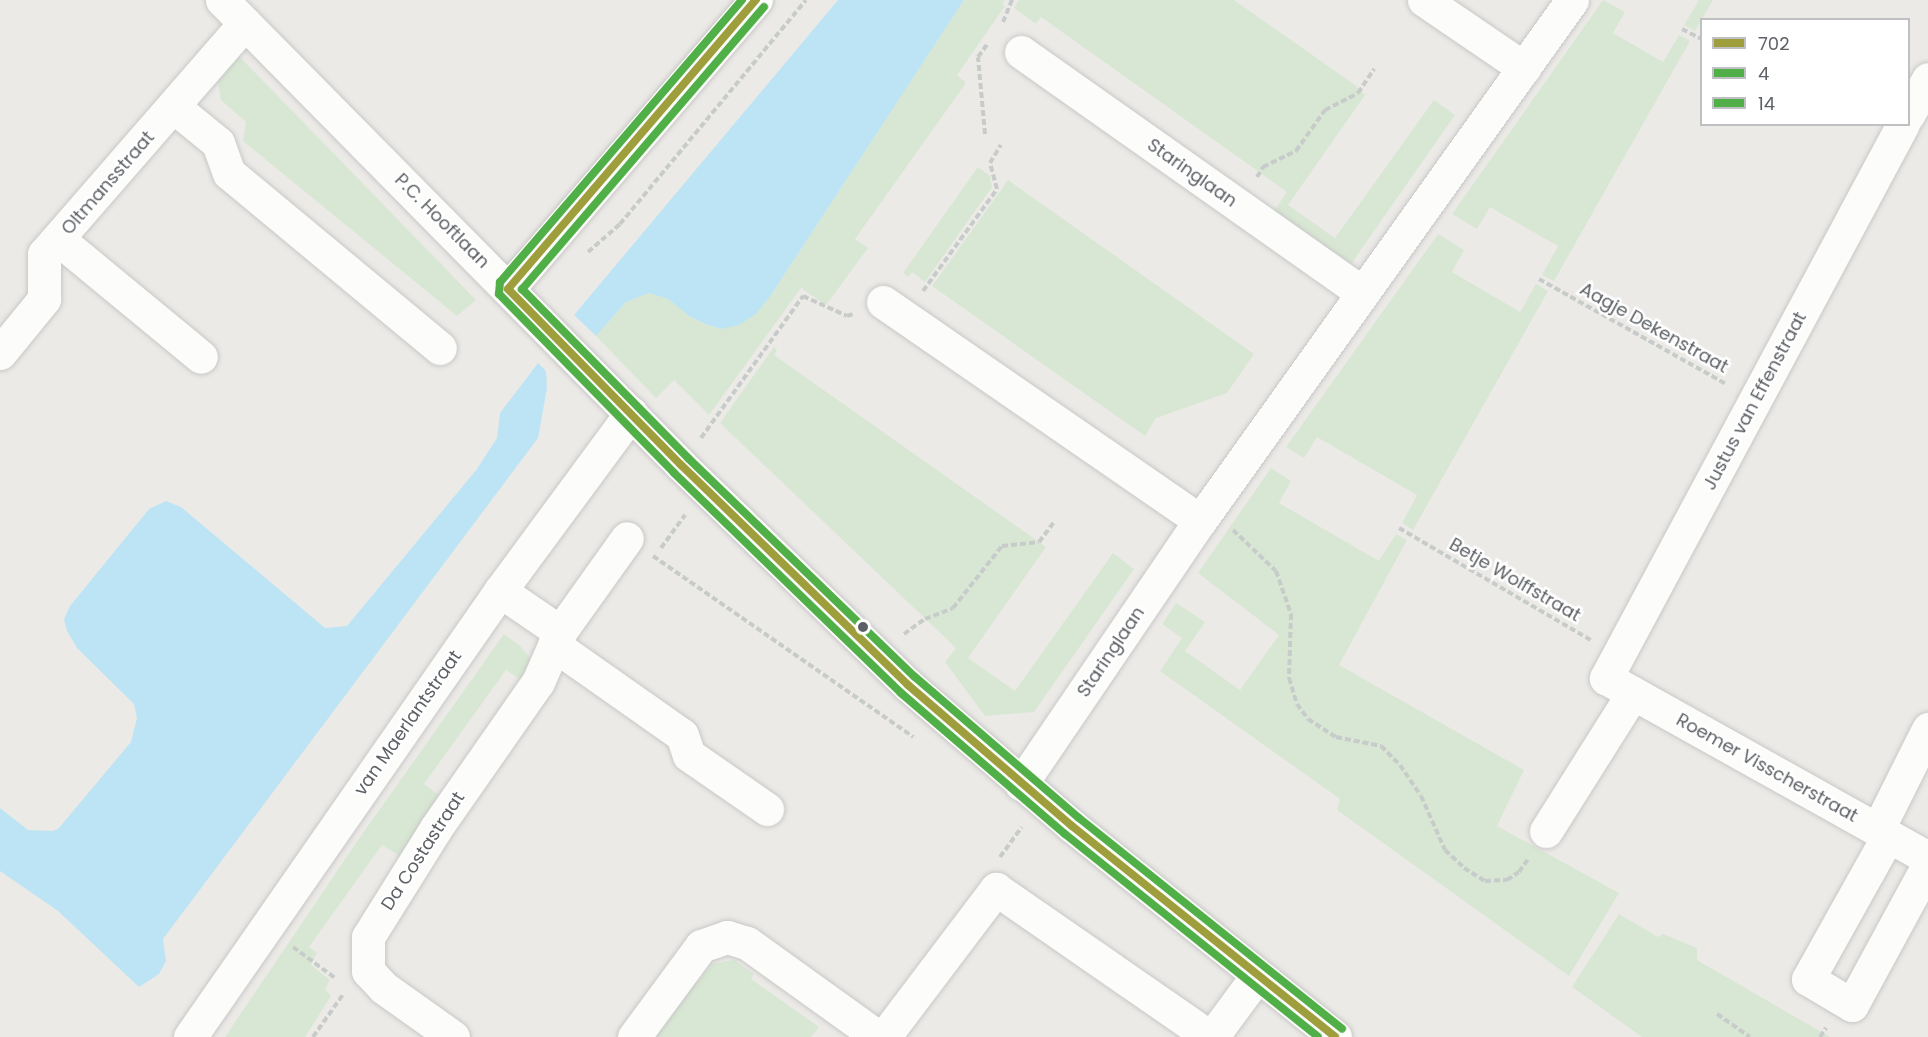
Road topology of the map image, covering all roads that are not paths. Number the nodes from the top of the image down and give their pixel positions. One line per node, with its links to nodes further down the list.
1 (222, 0): 5 (street, P.C. Hooftlaan)
2 (756, 0): 13 (street)
3 (1424, 0): 7 (street)
4 (1572, 0): 7 (street, Staringlaan)
5 (245, 23): 9 (street, Oltmansstraat); 13 (street, P.C. Hooftlaan)
6 (1021, 52): 14 (street, Staringlaan)
7 (1524, 68): 14 (street, Staringlaan)
8 (1928, 79): 10 (street)
9 (174, 107): 12 (street, Oltmansstraat); 16 (street)
10 (1910, 111)
11 (1903, 126): 24 (street, Justus van Effenstraat)
12 (58, 239): 17 (street, Oltmansstraat); 18 (street)
13 (508, 289): 19 (street, P.C. Hooftlaan)
14 (1363, 293): 20 (street, Staringlaan)
15 (894, 310): 20 (street)
16 (440, 348)
17 (0, 353)
18 (201, 357)
19 (631, 413): 22 (street, van Maerlantstraat); 26 (street, P.C. Hooftlaan)
20 (1204, 517): 26 (street, Staringlaan)
21 (627, 538): 23 (street, Da Costastraat)
22 (500, 591): 23 (street); 33 (street, van Maerlantstraat)
23 (557, 639): 27 (street); 34 (street, Da Costastraat)
24 (1618, 675): 28 (street, Justus van Effenstraat); 29 (street, Roemer Visscherstraat)
25 (1928, 729): 29 (street)
26 (1021, 783): 32 (street, P.C. Hooftlaan)
27 (767, 809)
28 (1546, 831)
29 (1883, 833): 30 (street, Roemer Visscherstraat); 31 (street)
30 (1928, 858)
31 (1928, 865)
32 (1257, 976): 38 (street); 39 (street, P.C. Hooftlaan)
33 (190, 1037)
34 (453, 1037)
35 (634, 1037): 36 (street)
36 (878, 1037)
37 (884, 1037): 38 (street)
38 (1211, 1037)
39 (1335, 1037)

